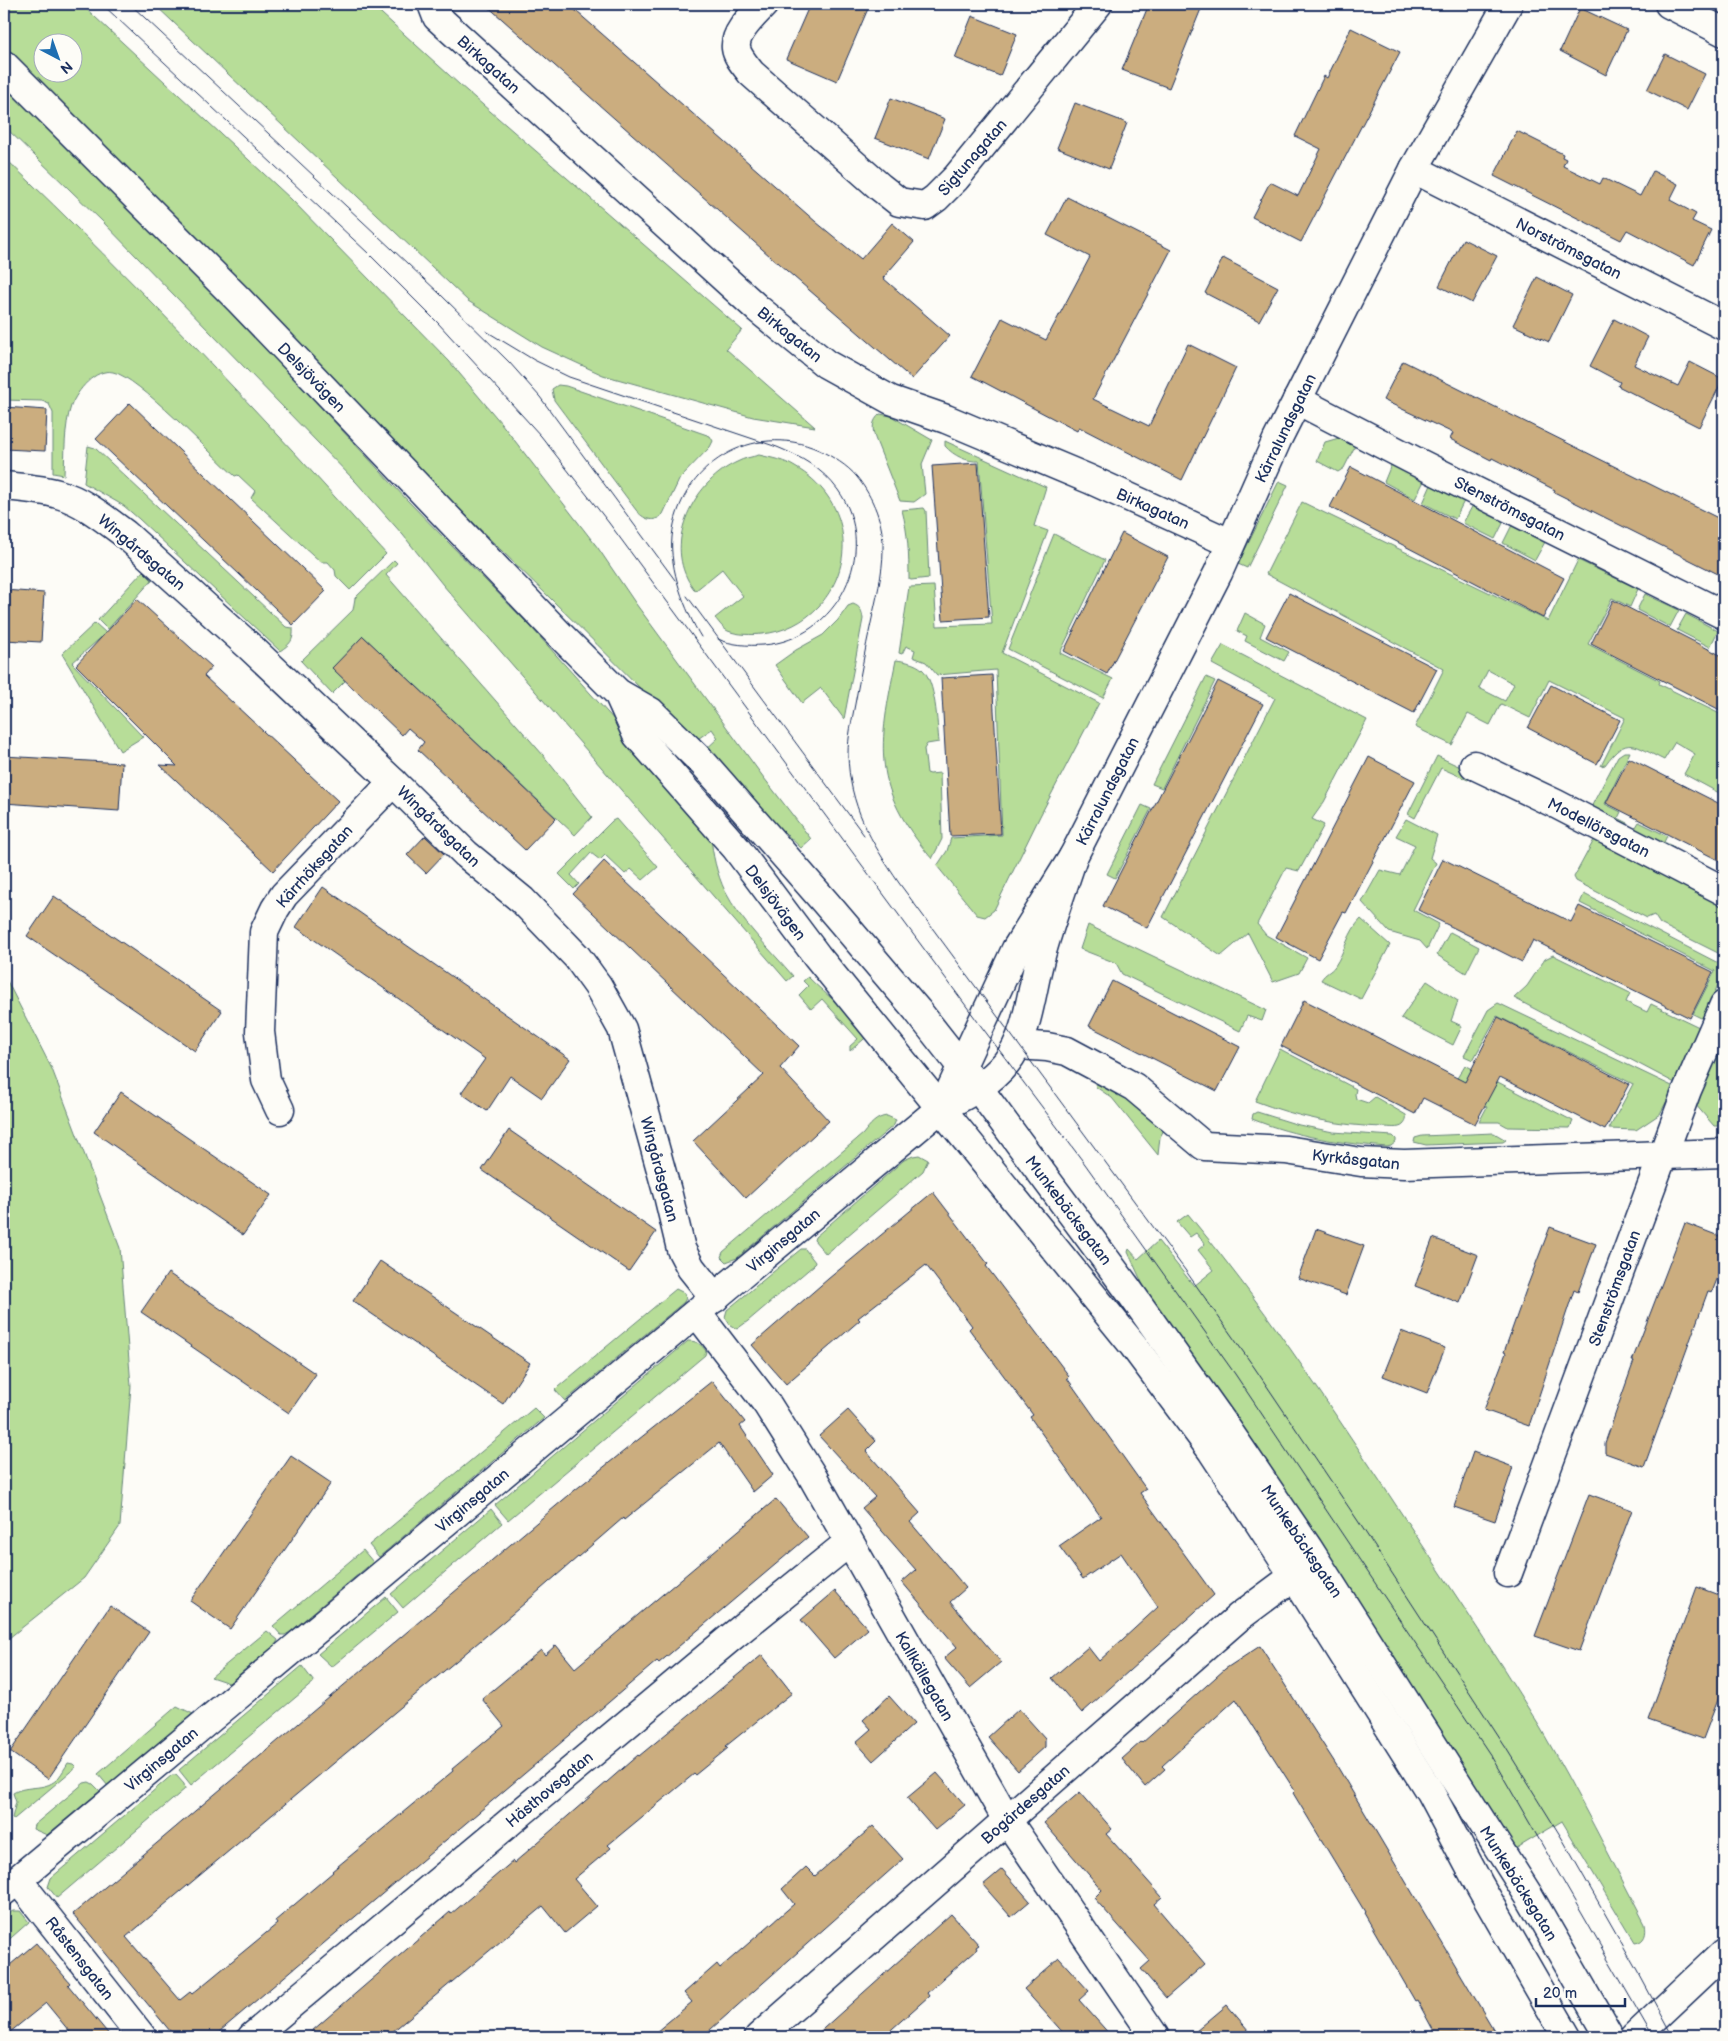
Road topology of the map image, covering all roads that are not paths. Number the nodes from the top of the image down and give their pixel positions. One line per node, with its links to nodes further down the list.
1 (432, 4): 12 (street, Birkagatan)
2 (764, 4): 3 (street, Sigtunagatan)
3 (1098, 4)
4 (1508, 4): 8 (street, Kärralundsgatan)
5 (1669, 4): 6 (street)
6 (1724, 32)
7 (4, 65): 14 (street, Delsjövägen)
8 (1414, 169): 9 (street, Norströmsgatan); 10 (street, Kärralundsgatan)
9 (1724, 326)
10 (1297, 400): 12 (street, Kärralundsgatan); 13 (street, Stenströmsgatan)
11 (4, 486): 16 (street, Wingårdsgatan)
12 (1230, 543): 17 (street, Kärralundsgatan)
13 (1724, 615)
14 (618, 693): 21 (street, Delsjövägen); 25 (street, Delsjövägen)
15 (1474, 765): 18 (street, Modellörsgatan)
16 (393, 782): 26 (street, Kärrhöksgatan); 29 (street, Wingårdsgatan)
17 (1073, 857): 20 (street, Kärralundsgatan); 22 (street, Kärralundsgatan)
18 (1724, 891)
19 (1724, 1006): 28 (street, Stenströmsgatan)
20 (981, 1026): 21 (street); 23 (street, Kärralundsgatan)
21 (936, 1033): 23 (street, Delsjövägen)
22 (1018, 1045): 24 (street, Kärralundsgatan); 28 (street, Kyrkåsgatan)
23 (962, 1067): 24 (street, Munkebäcksgatan); 25 (street, Kärralundsgatan)
24 (979, 1089): 25 (street, Kärralundsgatan); 41 (street, Munkebäcksgatan)
25 (941, 1108): 29 (street, Virginsgatan); 32 (street, Munkebäcksgatan)
26 (280, 1110)
27 (1724, 1153): 28 (street, Kyrkåsgatan)
28 (1663, 1154): 31 (street, Stenströmsgatan)
29 (706, 1306): 30 (street, Kallkällegatan); 34 (street, Virginsgatan)
30 (848, 1543): 33 (street, Kallkällegatan); 37 (street, Hästhovsgatan)
31 (1508, 1573)
32 (1294, 1576): 33 (street, Bogärdesgatan); 40 (street, Munkebäcksgatan)
33 (1007, 1820): 38 (street, Bogärdesgatan); 39 (street, Kallkällegatan)
34 (11, 1886): 36 (street, Råstensgatan)
35 (1724, 1954): 42 (street)
36 (142, 2037)
37 (252, 2037)
38 (759, 2037)
39 (1155, 2037)
40 (1567, 2037)
41 (1610, 2037)
42 (1635, 2037)

